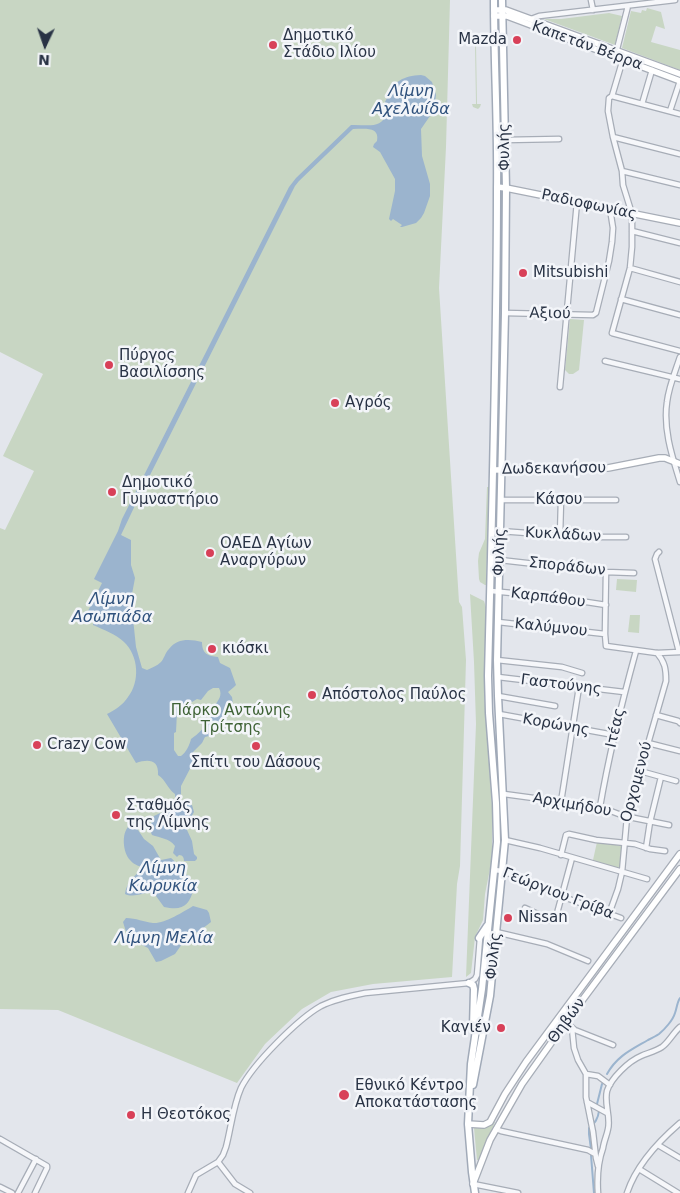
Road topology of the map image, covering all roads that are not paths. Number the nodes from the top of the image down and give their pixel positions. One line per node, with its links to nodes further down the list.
1 (494, 0): 8 (main road, Φυλής)
2 (502, 0): 9 (main road, Φυλής)
3 (591, 0): 7 (street)
4 (675, 0): 5 (street)
5 (662, 1): 6 (street)
6 (628, 6): 7 (street); 12 (street)
7 (593, 10): 10 (street)
8 (494, 13): 9 (street, Καπετάν Βέρρα); 27 (main road, Φυλής)
9 (503, 13): 10 (street, Καπετάν Βέρρα); 11 (street, Καπετάν Βέρρα); 23 (main road, Φυλής)
10 (531, 19): 11 (street, Καπετάν Βέρρα)
11 (596, 46): 12 (street, Καπετάν Βέρρα)
12 (612, 52): 13 (street, Καπετάν Βέρρα); 15 (street, Καπετάν Βέρρα)
13 (623, 59): 14 (street, Καπετάν Βέρρα); 17 (street)
14 (652, 70): 16 (street, Καπετάν Βέρρα); 18 (street)
15 (680, 74)
16 (680, 81): 19 (street)
17 (612, 96): 18 (street); 21 (street)
18 (642, 104): 19 (street)
19 (670, 111): 20 (street)
20 (680, 114)
21 (613, 137): 24 (street); 25 (street)
22 (559, 139): 23 (street)
23 (505, 140): 28 (main road, Φυλής)
24 (680, 154)
25 (622, 171): 26 (street); 31 (street)
26 (680, 185)
27 (497, 188): 28 (street, Ραδιοφωνίας); 49 (main road, Φυλής)
28 (506, 188): 29 (street, Ραδιοφωνίας); 38 (main road, Φυλής)
29 (577, 202): 30 (street, Ραδιοφωνίας); 39 (street)
30 (610, 209): 31 (street, Ραδιοφωνίας); 39 (street, Αξιού)
31 (632, 214): 32 (street, Ραδιοφωνίας); 33 (street)
32 (680, 223)
33 (632, 231): 34 (street); 35 (street)
34 (680, 243)
35 (630, 268): 36 (street); 37 (street)
36 (680, 282)
37 (621, 299): 40 (street); 41 (street)
38 (505, 313): 39 (street, Αξιού); 50 (main road, Φυλής)
39 (568, 314): 46 (street)
40 (680, 315)
41 (680, 351)
42 (680, 357): 44 (street)
43 (605, 361): 44 (street)
44 (672, 377): 45 (street); 47 (street)
45 (680, 379)
46 (560, 387)
47 (674, 461): 48 (street); 50 (street, Δωδεκανήσου); 51 (street)
48 (680, 464)
49 (493, 470): 50 (street, Δωδεκανήσου); 62 (main road, Φυλής)
50 (501, 470): 52 (main road, Φυλής)
51 (680, 482)
52 (501, 500): 53 (street, Κάσου); 55 (main road, Φυλής)
53 (560, 500): 54 (street, Κάσου); 56 (street)
54 (616, 500)
55 (500, 531): 56 (street, Κυκλάδων); 59 (main road, Φυλής)
56 (560, 536): 57 (street, Κυκλάδων)
57 (626, 538)
58 (659, 552): 68 (street)
59 (500, 560): 60 (street, Σποράδων); 63 (main road, Φυλής)
60 (606, 572): 61 (street, Σποράδων); 64 (street)
61 (634, 573)
62 (491, 591): 63 (street, Καρπάθου); 101 (main road, Φυλής)
63 (499, 592): 64 (street, Καρπάθου); 65 (main road, Φυλής)
64 (606, 605): 66 (street)
65 (498, 622): 66 (street, Καλύμνου); 70 (main road, Φυλής)
66 (605, 634): 67 (street)
67 (636, 651): 69 (street); 74 (street, Ιτέας)
68 (679, 652): 69 (street)
69 (659, 654): 78 (street, Ορχομενού)
70 (497, 660): 71 (street); 72 (main road, Φυλής)
71 (582, 673)
72 (498, 677): 73 (street, Γαστούνης); 75 (main road, Φυλής)
73 (579, 687): 74 (street, Γαστούνης); 80 (street)
74 (624, 692): 81 (street, Ιτέας)
75 (498, 696): 76 (street); 77 (main road, Φυλής)
76 (555, 706)
77 (499, 714): 80 (street, Κορώνης); 87 (main road, Φυλής)
78 (656, 715): 79 (street); 82 (street, Ορχομενού)
79 (680, 723)
80 (573, 728): 81 (street, Κορώνης); 88 (street)
81 (614, 735): 89 (street, Ιτέας)
82 (648, 743): 83 (street); 84 (street, Ορχομενού)
83 (680, 751)
84 (640, 771): 85 (street); 90 (street, Ορχομενού)
85 (661, 777): 86 (street); 91 (street)
86 (676, 781)
87 (504, 794): 88 (street, Αρχιμήδου); 93 (main road, Φυλής)
88 (561, 802): 89 (street, Αρχιμήδου)
89 (600, 807): 90 (street, Αρχιμήδου)
90 (626, 816): 91 (street, Αρχιμήδου); 94 (street, Ορχομενού)
91 (650, 822): 92 (street, Αρχιμήδου); 95 (street)
92 (669, 825)
93 (505, 840): 98 (street); 102 (main road, Φυλής)
94 (624, 843): 95 (street); 98 (street); 103 (street, Ορχομενού)
95 (646, 848): 96 (street)
96 (665, 852)
97 (680, 854): 127 (street, Θηβών)
98 (561, 855): 99 (street)
99 (572, 858): 103 (street); 105 (street)
100 (680, 869): 116 (street, Θηβών)
101 (494, 870): 102 (street, Γεώργιου Γρίβα); 109 (main road, Φυλής)
102 (503, 871): 105 (street, Γεώργιου Γρίβα); 110 (main road, Φυλής)
103 (622, 872): 104 (street); 107 (street, Ορχομενού)
104 (647, 879)
105 (561, 896): 106 (street); 107 (street, Γεώργιου Γρίβα)
106 (525, 908)
107 (609, 914): 108 (street, Γεώργιου Γρίβα)
108 (621, 918)
109 (489, 922): 111 (main road); 112 (main road, Φυλής)
110 (495, 937): 112 (street); 114 (street); 123 (main road, Φυλής)
111 (479, 938): 112 (street); 113 (street)
112 (487, 938): 113 (street); 120 (main road, Φυλής)
113 (478, 949): 115 (street)
114 (588, 961)
115 (469, 983): 120 (main road); 134 (street)
116 (566, 1022): 118 (street); 128 (street, Θηβών)
117 (680, 1027): 122 (street)
118 (572, 1028): 119 (street); 121 (street)
119 (613, 1046)
120 (471, 1064): 123 (main road, Φυλής)
121 (586, 1074): 122 (street); 124 (street)
122 (610, 1085): 125 (street)
123 (470, 1100): 127 (main road, Φυλής)
124 (587, 1102): 125 (street); 131 (street)
125 (607, 1112): 135 (street)
126 (680, 1123): 130 (street)
127 (468, 1124): 137 (main road, Φυλής)
128 (496, 1128): 131 (street); 137 (street, Θηβών)
129 (0, 1139): 133 (street)
130 (658, 1145): 132 (street); 136 (street)
131 (595, 1154): 135 (street)
132 (680, 1158)
133 (36, 1159): 140 (street); 141 (street)
134 (218, 1162): 142 (street); 143 (street)
135 (598, 1168): 146 (street)
136 (639, 1169): 147 (street); 148 (street)
137 (473, 1184): 144 (main road, Φυλής); 145 (street)
138 (0, 1187): 139 (street)
139 (12, 1193)
140 (18, 1193)
141 (35, 1193)
142 (188, 1193)
143 (250, 1193)
144 (475, 1193)
145 (518, 1193)
146 (598, 1193)
147 (627, 1193)
148 (678, 1193)

